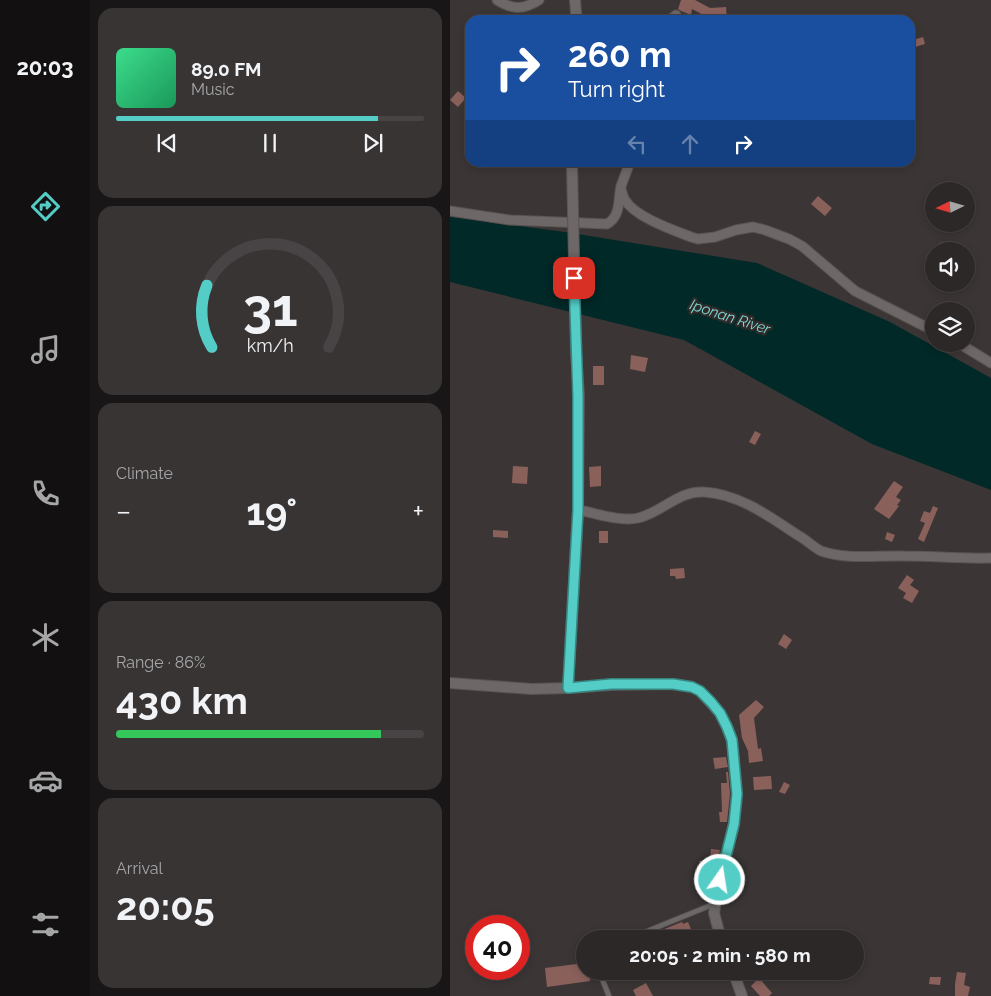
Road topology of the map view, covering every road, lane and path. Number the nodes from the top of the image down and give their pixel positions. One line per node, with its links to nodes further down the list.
1 (497, 0): 2 (street)
2 (539, 0)
3 (575, 0): 4 (street)
4 (577, 15)
5 (572, 167): 12 (street, bridge)
6 (628, 167): 7 (street)
7 (621, 189): 8 (street); 9 (street)
8 (450, 211)
9 (925, 326)
10 (974, 352): 11 (street)
11 (991, 362)
12 (578, 510): 13 (street); 15 (street)
13 (991, 558)
14 (450, 683): 15 (street)
15 (568, 688): 16 (street)
16 (715, 904): 17 (lane); 18 (street)
17 (650, 930)
18 (719, 930)
19 (603, 980): 21 (lane)
20 (736, 980): 22 (street)
21 (609, 996)
22 (742, 996)

